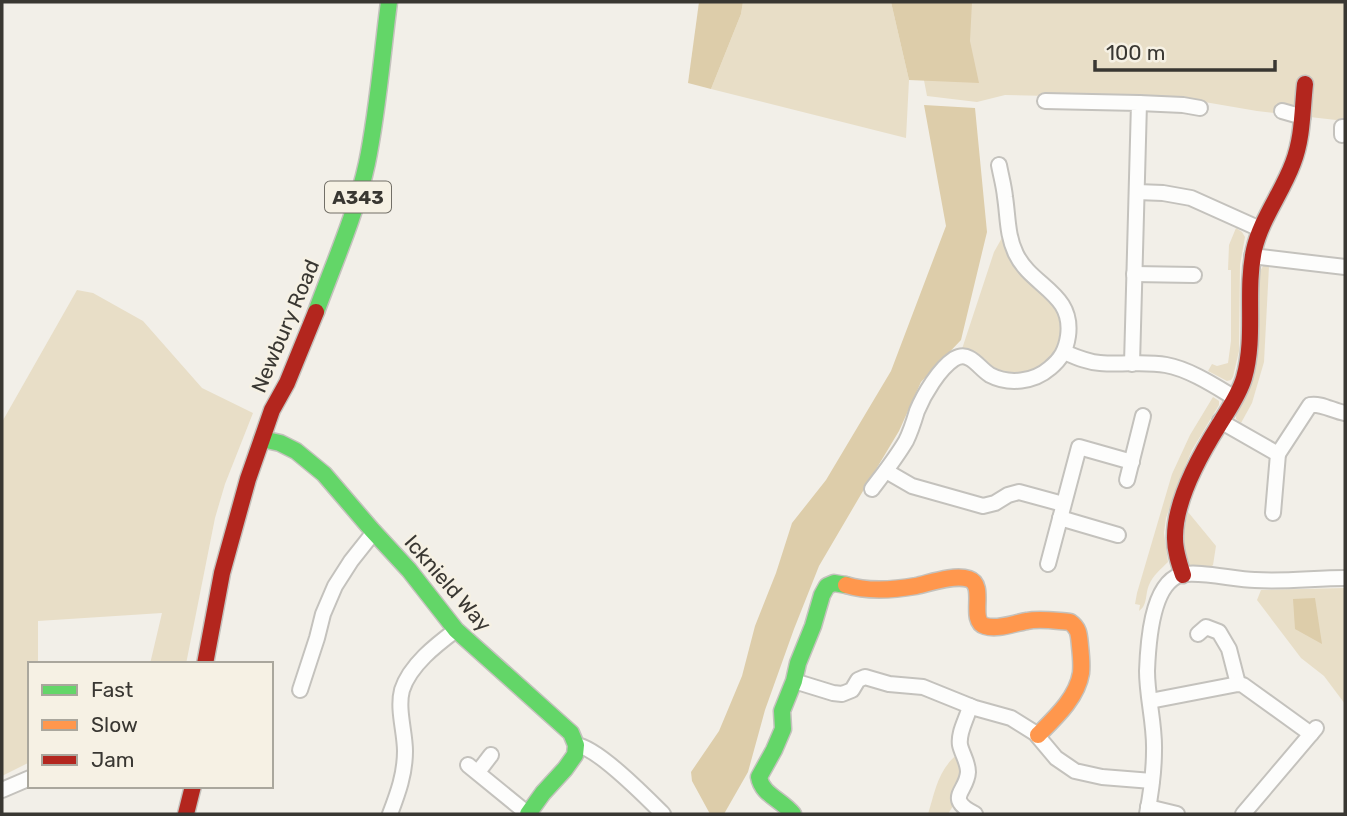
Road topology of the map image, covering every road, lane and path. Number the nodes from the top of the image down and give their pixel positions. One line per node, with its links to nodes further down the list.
1 (389, 2): 21 (street, Newbury Road / A343)
2 (1305, 84): 7 (street)
3 (1045, 101): 4 (street)
4 (1139, 103): 5 (street); 9 (street)
5 (1200, 107)
6 (1282, 111): 7 (street)
7 (1303, 117): 10 (street)
8 (999, 165): 15 (street)
9 (1137, 192): 10 (street); 13 (street)
10 (1260, 229): 11 (street)
11 (1252, 256): 12 (street); 17 (street)
12 (1345, 267)
13 (1134, 274): 14 (street); 16 (street)
14 (1194, 275)
15 (1064, 352): 16 (street); 24 (street)
16 (1132, 363): 17 (street)
17 (1235, 398): 20 (street)
18 (1345, 413): 22 (street)
19 (1143, 416): 23 (street)
20 (1220, 421): 22 (street); 32 (street)
21 (262, 439): 29 (street, Icknield Way); 36 (street, Newbury Road / A343)
22 (1278, 454): 28 (street)
23 (1132, 462): 25 (street); 27 (street)
24 (886, 471): 26 (street); 27 (street)
25 (1127, 480)
26 (872, 489)
27 (1062, 511): 30 (street); 31 (street)
28 (1273, 513)
29 (374, 532): 34 (street, Icknield Way); 39 (street)
30 (1118, 535)
31 (1048, 564)
32 (1183, 575): 33 (street); 40 (street)
33 (1345, 579)
34 (456, 629): 43 (street, Icknield Way); 51 (street)
35 (1198, 634): 38 (street)
36 (205, 662)
37 (794, 681): 41 (street); 42 (street); 54 (street)
38 (1238, 684): 40 (street); 57 (street)
39 (300, 690)
40 (1150, 701): 46 (street)
41 (970, 706): 42 (street); 55 (street)
42 (1038, 735): 46 (street)
43 (576, 745): 52 (street); 53 (street, Icknield Way)
44 (491, 755): 52 (street)
45 (28, 779): 48 (street)
46 (1152, 781): 49 (street)
47 (192, 788): 50 (street)
48 (2, 790)
49 (1147, 811): 56 (street)
50 (186, 814)
51 (390, 814)
52 (528, 814)
53 (663, 814)
54 (793, 814)
55 (975, 814)
56 (1177, 814)
57 (1242, 814)

